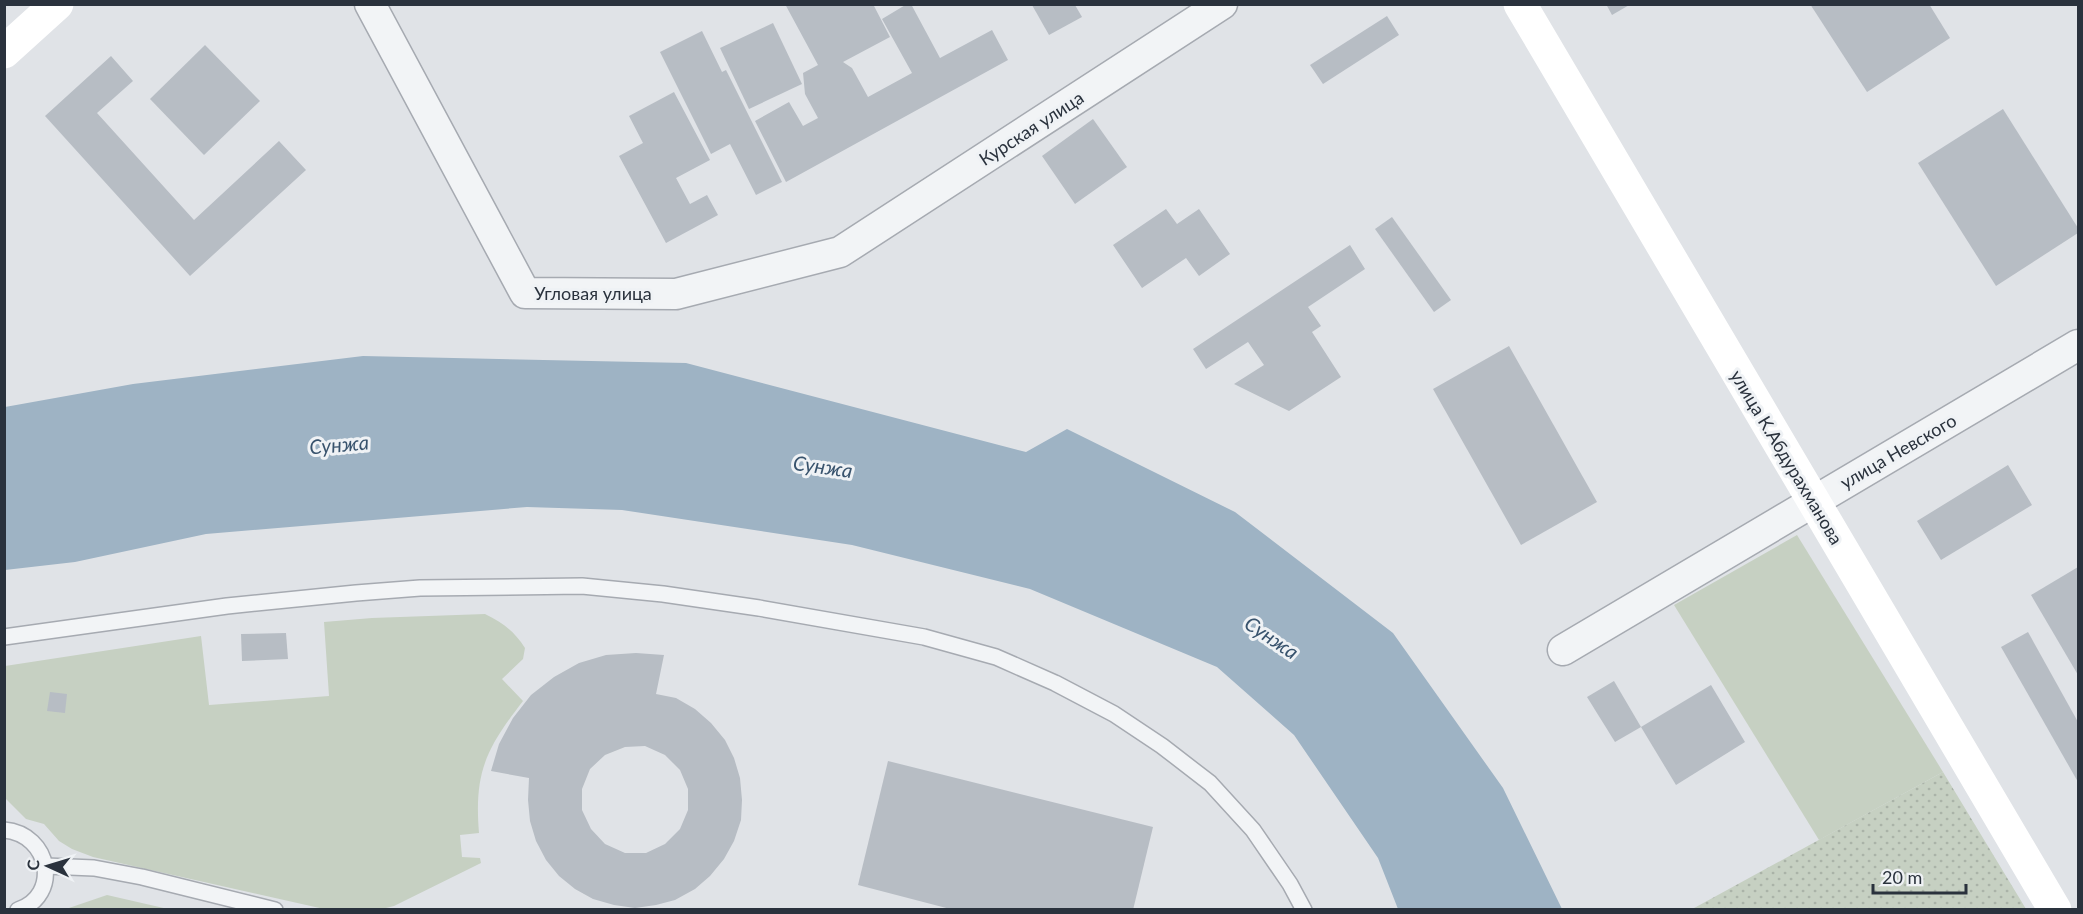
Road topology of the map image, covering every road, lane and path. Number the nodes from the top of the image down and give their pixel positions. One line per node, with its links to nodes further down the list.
1 (57, 4): 5 (street)
2 (370, 4): 6 (street, Угловая улица)
3 (1222, 4): 6 (street, Курская улица)
4 (1520, 4): 8 (street, улица К.Абдурахманова)
5 (4, 52)
6 (840, 252)
7 (2079, 345): 8 (street, улица Невского)
8 (1812, 501): 10 (street, улица Невского); 16 (street, улица К.Абдурахманова)
9 (4, 637): 15 (lane)
10 (1563, 650)
11 (4, 830): 12 (lane)
12 (46, 866): 13 (lane); 14 (lane)
13 (18, 909)
14 (275, 909)
15 (1304, 909)
16 (2055, 909)

